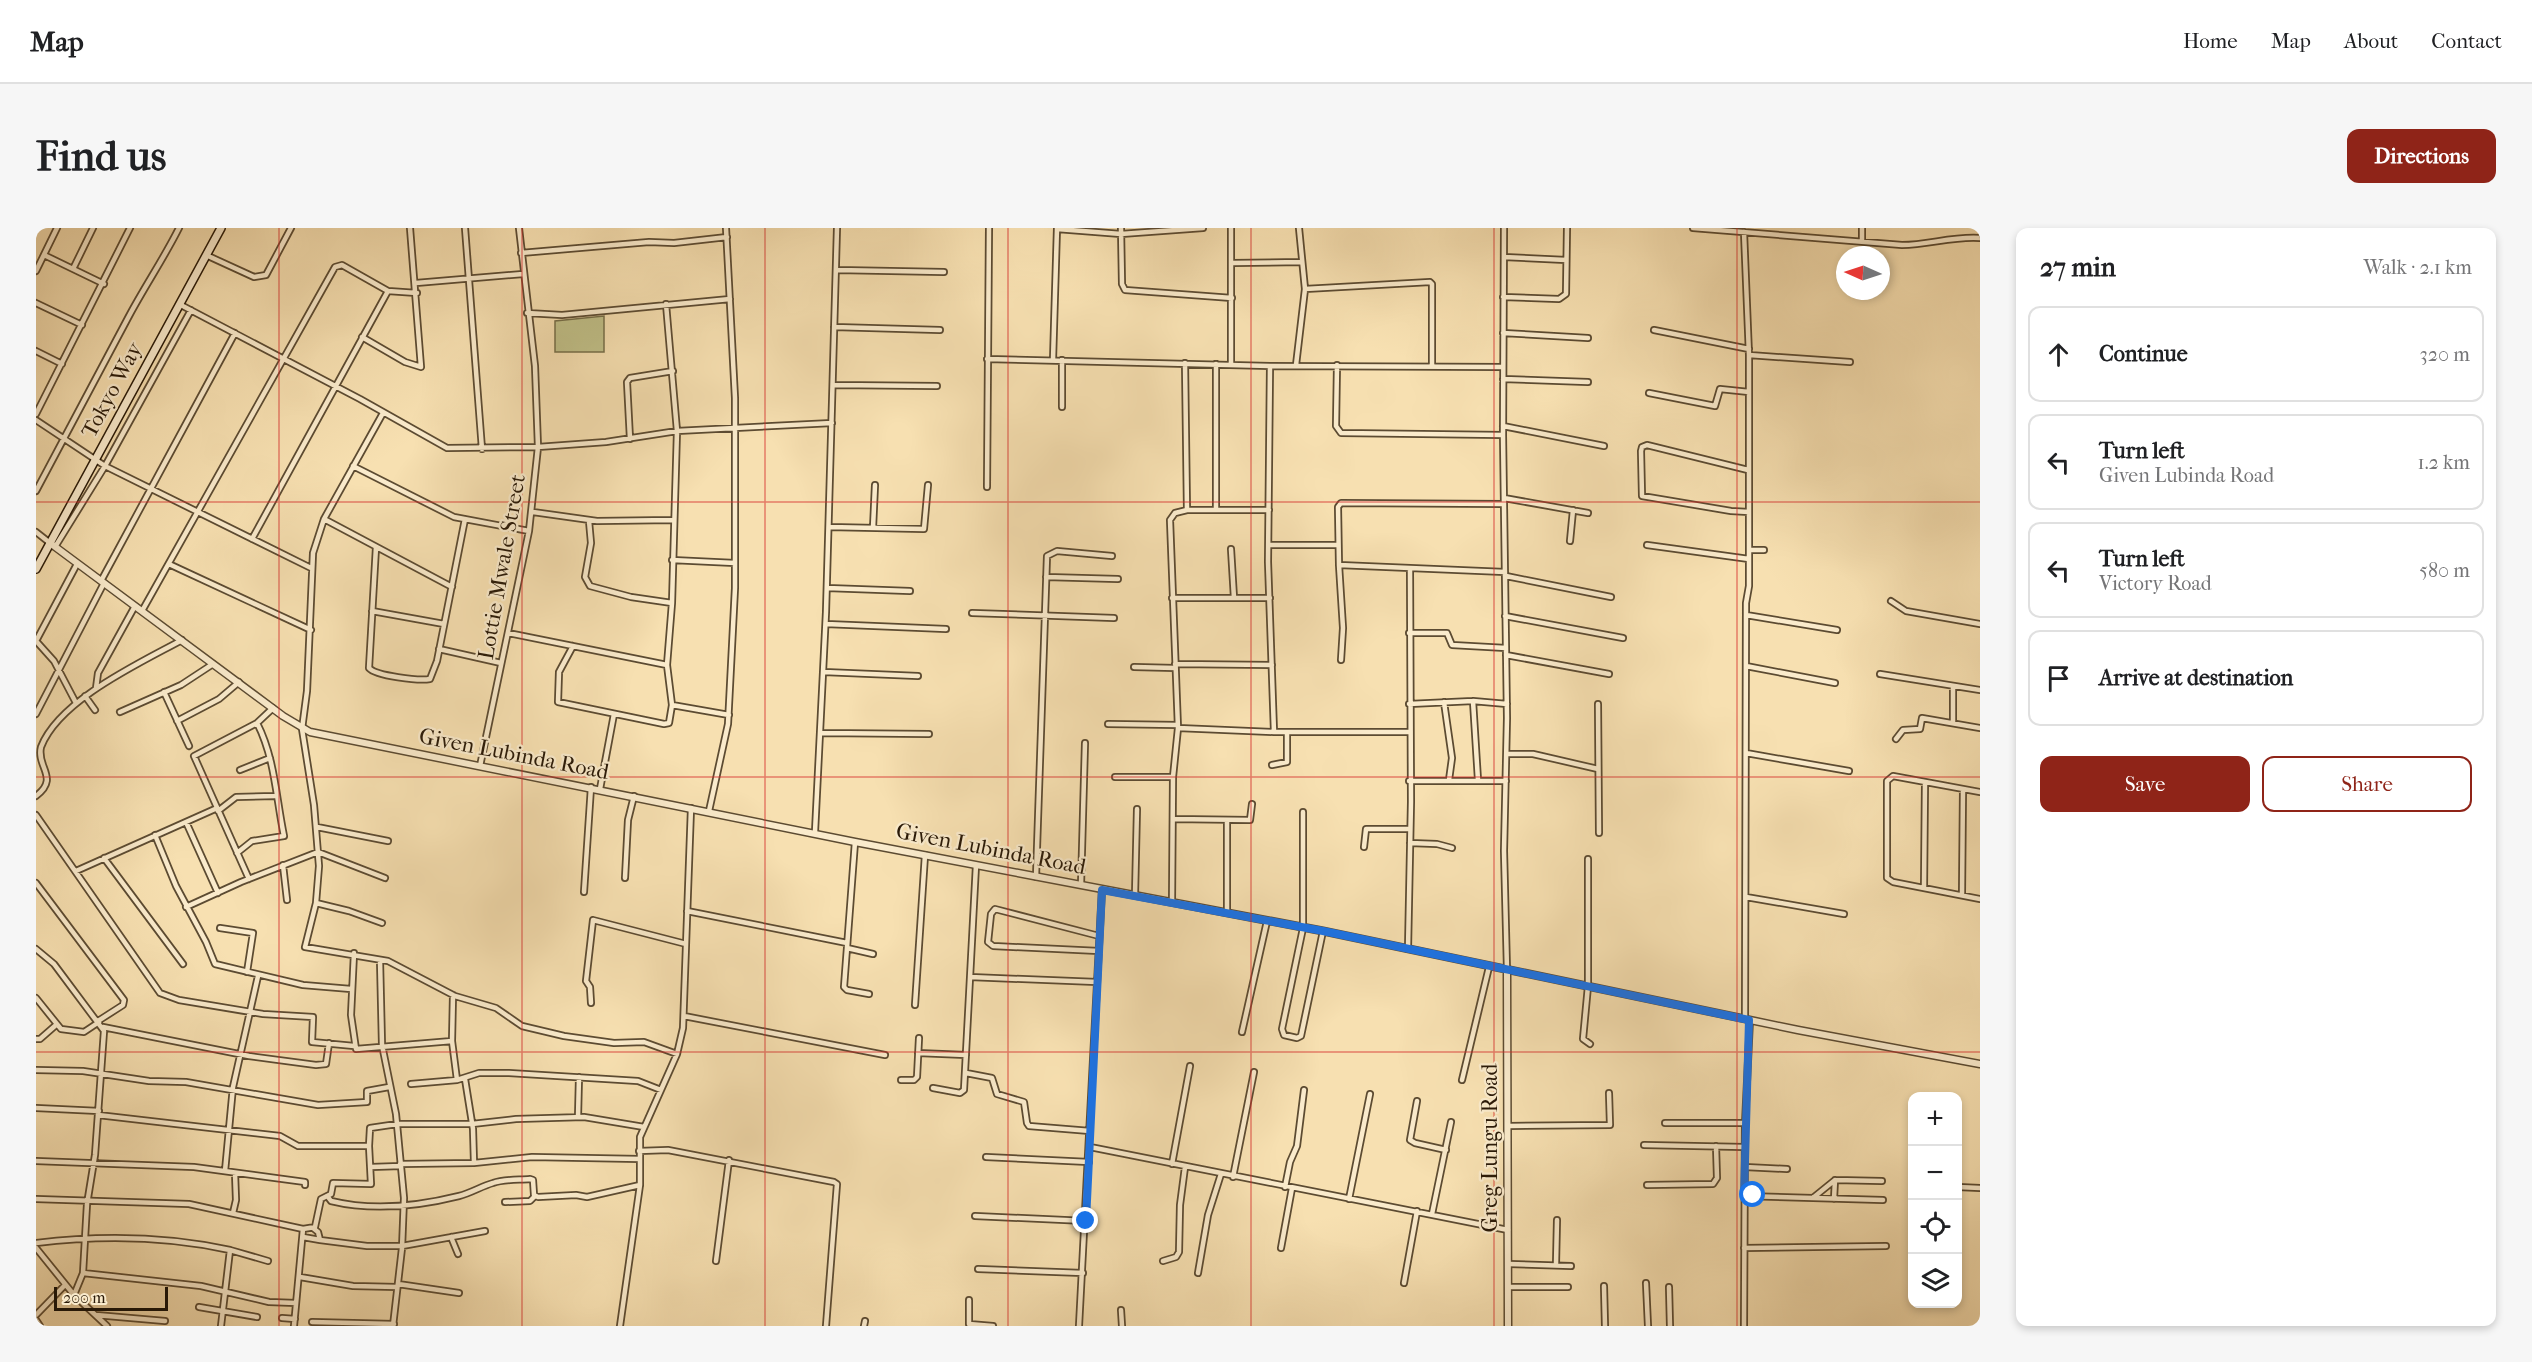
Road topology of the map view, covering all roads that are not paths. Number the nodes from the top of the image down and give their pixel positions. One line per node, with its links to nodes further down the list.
1 (57, 228): 30 (street)
2 (93, 228): 36 (street)
3 (130, 228): 42 (street)
4 (179, 228): 99 (street)
5 (221, 228): 31 (main road, Tokyo Way)
6 (291, 228): 31 (street)
7 (411, 228): 43 (street)
8 (465, 228): 41 (street)
9 (519, 228): 29 (street, Lottie Mwale Street)
10 (726, 228): 26 (street)
11 (837, 228): 37 (street)
12 (989, 228): 66 (street)
13 (1203, 228): 22 (street)
14 (1231, 228): 35 (street)
15 (1299, 228): 34 (street)
16 (1504, 228): 32 (street)
17 (1567, 228): 33 (street)
18 (1693, 228): 24 (street)
19 (1812, 228): 25 (street)
20 (1862, 228): 28 (street)
21 (1057, 229): 22 (street); 67 (street)
22 (1121, 231): 48 (street)
23 (1762, 231): 24 (street); 25 (street)
24 (1744, 232): 64 (street)
25 (1812, 236): 28 (street)
26 (727, 237): 29 (street); 49 (street)
27 (1980, 238): 28 (street)
28 (1862, 241)
29 (521, 253): 40 (street, Lottie Mwale Street)
30 (44, 255): 36 (street); 38 (street)
31 (206, 255): 51 (main road, Tokyo Way)
32 (1504, 257): 33 (street); 47 (street)
33 (1566, 260): 47 (street)
34 (1302, 262): 35 (street); 44 (street)
35 (1233, 263): 48 (street)
36 (73, 269): 42 (street)
37 (837, 270): 39 (street); 56 (street)
38 (36, 271)
39 (944, 272)
40 (523, 274): 41 (street); 54 (street, Lottie Mwale Street)
41 (470, 280): 43 (street); 102 (street)
42 (104, 284): 55 (street)
43 (416, 284): 46 (street)
44 (1305, 289): 74 (street); 76 (street)
45 (388, 291): 46 (street); 61 (street); 65 (street)
46 (417, 293): 61 (street)
47 (1503, 297): 60 (street)
48 (1232, 298): 73 (street)
49 (730, 299): 52 (street); 95 (street)
50 (36, 303): 55 (street)
51 (179, 304): 53 (street); 85 (main road, Tokyo Way)
52 (666, 304): 54 (street); 79 (street)
53 (191, 310): 59 (street); 88 (street)
54 (527, 313): 101 (street, Lottie Mwale Street)
55 (82, 325): 71 (street)
56 (834, 327): 57 (street); 83 (street)
57 (940, 330)
58 (1654, 330): 64 (street)
59 (235, 333): 65 (street); 110 (street)
60 (1503, 333): 62 (street); 78 (street)
61 (362, 337): 82 (street)
62 (1588, 338)
63 (36, 351): 71 (street)
64 (1749, 352): 69 (street); 86 (street)
65 (283, 359): 82 (street); 120 (street)
66 (987, 359): 67 (street); 109 (street)
67 (1053, 360): 68 (street)
68 (1062, 360): 70 (street); 89 (street)
69 (1850, 362)
70 (1185, 363): 72 (street); 113 (street)
71 (62, 364): 91 (street)
72 (1216, 364): 73 (street); 114 (street)
73 (1231, 364): 77 (street)
74 (1296, 365): 75 (street); 77 (street)
75 (1337, 365): 76 (street); 97 (street)
76 (1432, 365): 78 (street)
77 (1270, 366): 115 (street)
78 (1503, 367): 80 (street)
79 (673, 371): 96 (street); 98 (street)
80 (1503, 378): 81 (street); 94 (street)
81 (1588, 382)
82 (334, 385): 90 (street); 129 (street)
83 (833, 385): 84 (street); 93 (street)
84 (937, 386)
85 (131, 392): 88 (street); 103 (main road, Tokyo Way)
86 (1749, 392): 87 (street); 106 (street)
87 (1649, 393)
88 (141, 397): 104 (street)
89 (1062, 407)
90 (383, 413): 102 (street); 105 (street)
91 (36, 414)
92 (36, 420): 99 (street)
93 (832, 423): 95 (street); 125 (street)
94 (1503, 426): 97 (street); 100 (street)
95 (736, 428): 96 (street); 142 (street)
96 (677, 431): 98 (street); 124 (street)
97 (1503, 435): 112 (street)
98 (630, 439): 101 (street)
99 (63, 440): 103 (street); 111 (street)
100 (1604, 446)
101 (538, 447): 102 (street); 117 (street, Lottie Mwale Street)
102 (482, 448)
103 (94, 460): 104 (street); 131 (main road, Tokyo Way)
104 (105, 466): 110 (street); 131 (street)
105 (353, 466): 121 (street); 122 (street)
106 (1748, 470): 118 (street); 118 (street)
107 (875, 485): 126 (street)
108 (928, 485): 126 (street)
109 (987, 487)
110 (152, 488): 120 (street); 152 (street)
111 (36, 491)
112 (1504, 501): 116 (street); 133 (street); 149 (street)
113 (1186, 510): 114 (street); 157 (street)
114 (1216, 510): 115 (street)
115 (1269, 510): 132 (street)
116 (1573, 510): 119 (street); 130 (street)
117 (533, 512): 123 (street); 127 (street, Lottie Mwale Street)
118 (1749, 512): 137 (street)
119 (1588, 513)
120 (198, 514): 129 (street); 144 (street)
121 (324, 519): 135 (street); 146 (street)
122 (465, 519): 127 (street); 153 (street)
123 (589, 520): 124 (street); 161 (street)
124 (673, 520): 140 (street)
125 (829, 526): 126 (street); 154 (street)
126 (873, 528)
127 (530, 531): 176 (street, Lottie Mwale Street)
128 (36, 532): 131 (street)
129 (252, 539): 146 (street)
130 (1570, 541)
131 (53, 545): 143 (street, Given Lubinda Road); 147 (main road, Tokyo Way)
132 (1270, 545): 133 (street); 159 (street)
133 (1338, 545): 145 (street)
134 (1647, 545): 141 (street)
135 (376, 547): 153 (street); 164 (street)
136 (1231, 549): 158 (street)
137 (1749, 550): 138 (street); 141 (street)
138 (1764, 550)
139 (1112, 556): 150 (street)
140 (672, 560): 142 (street); 161 (street)
141 (1749, 560): 167 (street)
142 (735, 563): 217 (street)
143 (77, 564): 152 (street, Given Lubinda Road); 178 (street)
144 (171, 565): 163 (street); 174 (street)
145 (1339, 565): 148 (street); 185 (street)
146 (311, 568): 174 (street)
147 (36, 569)
148 (1410, 569): 149 (street); 177 (street)
149 (1505, 574): 156 (street); 168 (street)
150 (1046, 577): 151 (street); 166 (street)
151 (1118, 579)
152 (103, 582): 162 (street, Given Lubinda Road); 193 (street)
153 (452, 587): 170 (street)
154 (827, 588): 155 (street); 171 (street)
155 (910, 591)
156 (1611, 597)
157 (1172, 598): 158 (street); 190 (street)
158 (1234, 598): 159 (street)
159 (1270, 598): 189 (street)
160 (1891, 600): 172 (street)
161 (672, 603): 188 (street)
162 (135, 606): 163 (street, Given Lubinda Road); 201 (street)
163 (142, 611): 180 (street, Given Lubinda Road)
164 (372, 611): 170 (street); 183 (street)
165 (972, 613): 166 (street)
166 (1045, 615): 169 (street); 285 (street)
167 (1746, 615): 175 (street); 191 (street)
168 (1506, 616): 179 (street); 182 (street)
169 (1114, 618)
170 (444, 624): 183 (street)
171 (826, 624): 173 (street); 194 (street)
172 (1980, 624)
173 (946, 629)
174 (311, 630): 224 (street)
175 (1837, 630)
176 (508, 633): 181 (street); 186 (street, Lottie Mwale Street)
177 (1409, 633): 182 (street); 208 (street)
178 (37, 636): 193 (street)
179 (1623, 638)
180 (182, 640): 187 (street, Given Lubinda Road); 201 (street)
181 (573, 646): 188 (street); 216 (street)
182 (1506, 648): 184 (street)
183 (439, 649): 186 (street)
184 (1506, 655): 195 (street); 209 (street)
185 (1341, 660)
186 (501, 663): 239 (street, Lottie Mwale Street)
187 (213, 664): 198 (street, Given Lubinda Road); 203 (street)
188 (667, 664): 211 (street)
189 (1272, 665): 190 (street); 225 (street)
190 (1175, 666): 192 (street); 222 (street)
191 (1746, 666): 199 (street); 234 (street)
192 (1134, 667)
193 (59, 672): 207 (street); 215 (street)
194 (824, 672): 197 (street); 228 (street)
195 (1609, 674)
196 (1880, 674): 200 (street)
197 (918, 676)
198 (239, 682): 212 (street, Given Lubinda Road); 218 (street)
199 (1835, 683)
200 (1953, 686): 202 (street); 221 (street)
201 (96, 688): 204 (street)
202 (1980, 690)
203 (164, 692): 214 (street); 218 (street)
204 (85, 696): 207 (street); 213 (street)
205 (1473, 701): 206 (street); 209 (street); 246 (street)
206 (1444, 702): 208 (street); 245 (street)
207 (76, 703): 233 (street)
208 (1408, 704): 227 (street)
209 (1507, 704): 235 (street)
210 (1598, 704): 240 (street)
211 (672, 705): 216 (street); 217 (street)
212 (273, 708): 219 (street); 224 (street, Given Lubinda Road)
213 (95, 710)
214 (120, 712)
215 (36, 714)
216 (614, 714): 251 (street)
217 (729, 715): 261 (street)
218 (177, 721): 232 (street)
219 (257, 723): 236 (street); 260 (street)
220 (1108, 723): 222 (street)
221 (1953, 723): 223 (street); 230 (street)
222 (1178, 727): 225 (street); 244 (street)
223 (1980, 728)
224 (302, 729): 239 (street, Given Lubinda Road); 267 (street)
225 (1274, 732): 226 (street)
226 (1287, 732): 227 (street); 238 (street)
227 (1408, 732): 247 (street)
228 (821, 733): 229 (street); 269 (street)
229 (929, 734)
230 (1896, 739)
231 (1085, 743): 290 (street)
232 (189, 746)
233 (38, 750): 237 (street)
234 (1746, 753): 242 (street); 297 (street)
235 (1507, 754): 240 (street); 248 (street)
236 (270, 758): 241 (street); 255 (street)
237 (38, 762): 254 (street)
238 (1272, 765)
239 (480, 766): 250 (street, Given Lubinda Road)
240 (1598, 769): 270 (street)
241 (240, 770)
242 (1849, 771)
243 (1115, 777): 244 (street)
244 (1173, 777): 264 (street)
245 (1449, 780): 246 (street); 247 (street)
246 (1478, 780): 248 (street)
247 (1409, 781): 268 (street)
248 (1506, 781): 322 (street)
249 (1925, 783): 252 (street); 291 (street); 291 (street)
250 (591, 788): 251 (street, Given Lubinda Road); 293 (street)
251 (600, 789): 256 (street, Given Lubinda Road)
252 (1963, 790): 253 (street); 295 (street)
253 (1980, 792)
254 (36, 796)
255 (275, 796): 260 (street); 278 (street)
256 (634, 796): 258 (street, Given Lubinda Road); 287 (street)
257 (1252, 804): 265 (street)
258 (691, 808): 261 (street, Given Lubinda Road); 303 (street)
259 (1137, 809): 296 (street)
260 (217, 810): 266 (street); 278 (street)
261 (709, 811): 269 (street, Given Lubinda Road)
262 (1303, 812): 309 (street)
263 (36, 815): 284 (street)
264 (1173, 819): 265 (street); 300 (street)
265 (1227, 820): 304 (street)
266 (186, 822): 271 (street); 294 (street)
267 (317, 828): 272 (street); 277 (street)
268 (1410, 829): 274 (street); 275 (street)
269 (815, 832): 273 (street, Given Lubinda Road)
270 (1599, 833)
271 (154, 835): 280 (street); 302 (street)
272 (388, 841)
273 (855, 842): 279 (street, Given Lubinda Road); 313 (street)
274 (1410, 843): 276 (street); 315 (street)
275 (1364, 847)
276 (1452, 848)
277 (318, 852): 282 (street); 286 (street); 301 (street)
278 (237, 853): 288 (street)
279 (925, 855): 283 (street, Given Lubinda Road); 333 (street)
280 (104, 858): 284 (street); 320 (street)
281 (1587, 859): 327 (street)
282 (283, 865): 288 (street); 299 (street)
283 (976, 865): 285 (street, Given Lubinda Road); 325 (street)
284 (76, 871): 334 (street)
285 (1036, 877): 290 (street, Given Lubinda Road)
286 (385, 878)
287 (625, 878)
288 (249, 879): 294 (street)
289 (36, 884): 337 (street)
290 (1081, 885): 292 (street, Given Lubinda Road)
291 (1924, 888): 295 (street)
292 (1102, 890): 296 (street, Given Lubinda Road); 311 (street)
293 (584, 892)
294 (218, 893): 302 (street)
295 (1962, 894): 298 (street)
296 (1135, 895): 300 (street, Given Lubinda Road)
297 (1746, 897): 305 (street); 336 (street)
298 (1980, 899)
299 (287, 900)
300 (1172, 902): 304 (street, Given Lubinda Road)
301 (316, 903): 307 (street); 317 (street)
302 (186, 907): 323 (street)
303 (687, 910): 312 (street); 313 (street)
304 (1227, 912): 306 (street, Given Lubinda Road)
305 (1844, 914)
306 (1267, 921): 309 (street, Given Lubinda Road); 339 (street)
307 (382, 923)
308 (220, 928): 323 (street)
309 (1303, 928): 310 (street, Given Lubinda Road); 310 (street)
310 (1323, 931): 315 (street, Given Lubinda Road)
311 (1099, 936): 316 (street); 316 (street)
312 (686, 945): 332 (street); 335 (street)
313 (847, 946): 318 (street); 329 (street)
314 (36, 949): 337 (street)
315 (1408, 949): 321 (street, Given Lubinda Road)
316 (1099, 951): 326 (street)
317 (354, 953): 319 (street); 328 (street)
318 (873, 954)
319 (380, 960): 330 (street); 346 (street)
320 (183, 964)
321 (1489, 967): 322 (street, Given Lubinda Road); 362 (street)
322 (1507, 970): 327 (street, Given Lubinda Road); 380 (street, Greg Lungu Road)
323 (247, 972): 324 (street)
324 (258, 976): 328 (street); 334 (street)
325 (970, 977): 326 (street); 351 (street)
326 (1097, 982): 383 (street)
327 (1588, 986): 336 (street, Given Lubinda Road); 344 (street)
328 (351, 989): 345 (street)
329 (869, 994)
330 (453, 995): 342 (street); 349 (street)
331 (36, 998): 338 (street)
332 (591, 1003)
333 (915, 1005)
334 (250, 1012): 343 (street); 347 (street)
335 (684, 1016): 349 (street); 350 (street)
336 (1747, 1020): 352 (street, Given Lubinda Road); 377 (street)
337 (100, 1023): 338 (street); 347 (street); 357 (street)
338 (56, 1025): 341 (street)
339 (1242, 1032)
340 (919, 1038): 348 (street)
341 (36, 1039)
342 (452, 1041): 346 (street); 360 (street)
343 (329, 1043): 345 (street); 347 (street)
344 (1590, 1044)
345 (354, 1046): 346 (street)
346 (383, 1048): 364 (street)
347 (240, 1053): 366 (street)
348 (918, 1053): 351 (street); 361 (street)
349 (677, 1054): 367 (street)
350 (885, 1055)
351 (966, 1055): 356 (street)
352 (1980, 1064)
353 (1190, 1066): 398 (street)
354 (36, 1070): 357 (street)
355 (1254, 1072): 407 (street)
356 (966, 1073): 365 (street); 383 (street)
357 (100, 1074): 366 (street); 373 (street)
358 (579, 1077): 359 (street); 367 (street); 374 (street)
359 (465, 1079): 360 (street); 379 (street)
360 (457, 1080): 363 (street)
361 (901, 1080)
362 (1462, 1080)
363 (411, 1084)
364 (389, 1087): 366 (street); 378 (street)
365 (933, 1088)
366 (232, 1090): 382 (street)
367 (661, 1090): 381 (street)
368 (1305, 1090): 413 (street)
369 (1370, 1094): 422 (street)
370 (1609, 1094): 380 (street)
371 (1417, 1101): 390 (street)
372 (36, 1108): 373 (street)
373 (99, 1113): 382 (street); 397 (street)
374 (578, 1117): 379 (street); 381 (street)
375 (1451, 1122): 390 (street)
376 (1665, 1123): 377 (street)
377 (1744, 1123): 388 (street)
378 (397, 1124): 379 (street); 385 (street); 399 (street)
379 (472, 1124): 395 (street)
380 (1509, 1126): 436 (street, Greg Lungu Road)
381 (644, 1127): 389 (street)
382 (229, 1130): 385 (street); 404 (street)
383 (1090, 1131): 387 (street)
384 (1644, 1145): 386 (street)
385 (369, 1146): 400 (street)
386 (1716, 1146): 388 (street); 412 (street)
387 (1090, 1147): 396 (street); 398 (street)
388 (1744, 1148): 402 (street)
389 (639, 1150): 392 (street); 394 (street)
390 (1446, 1150): 430 (street)
391 (986, 1157): 396 (street)
392 (640, 1159): 395 (street); 411 (street)
393 (36, 1161): 397 (street)
394 (729, 1161): 451 (street); 491 (street)
395 (474, 1162): 399 (street)
396 (1089, 1162): 433 (street)
397 (93, 1164): 404 (street); 424 (street)
398 (1172, 1164): 401 (street)
399 (401, 1166): 400 (street); 427 (street)
400 (371, 1167): 418 (street)
401 (1185, 1167): 406 (street); 452 (street)
402 (1745, 1167): 403 (street); 417 (street)
403 (1787, 1169)
404 (225, 1171): 405 (street)
405 (236, 1173): 410 (street); 429 (street)
406 (1221, 1174): 407 (street); 458 (street)
407 (1233, 1177): 413 (street)
408 (1835, 1180): 409 (street); 420 (street); 423 (street)
409 (1882, 1180)
410 (305, 1185)
411 (640, 1185): 419 (street); 490 (street)
412 (1647, 1185)
413 (1285, 1187): 415 (street)
414 (1962, 1187): 416 (street)
415 (1292, 1188): 422 (street); 446 (street)
416 (1980, 1188)
417 (1744, 1196): 420 (street); 447 (street)
418 (328, 1197): 427 (street); 434 (street)
419 (535, 1197): 426 (street); 427 (street)
420 (1814, 1197): 423 (street)
421 (36, 1199): 424 (street)
422 (1350, 1199): 428 (street)
423 (1834, 1199): 425 (street)
424 (88, 1200): 429 (street); 439 (street)
425 (1883, 1200)
426 (505, 1202)
427 (403, 1204): 443 (street)
428 (1417, 1211): 430 (street); 461 (street)
429 (233, 1213): 435 (street)
430 (1432, 1214): 436 (street)
431 (975, 1216): 433 (street)
432 (1557, 1220): 454 (street)
433 (1086, 1221): 457 (street)
434 (313, 1228): 435 (street); 441 (street)
435 (303, 1229): 440 (street)
436 (1508, 1230): 453 (street, Greg Lungu Road)
437 (486, 1231): 438 (street)
438 (452, 1237): 443 (street); 449 (street)
439 (85, 1238): 442 (street); 448 (street); 459 (street)
440 (303, 1238): 441 (street); 460 (street)
441 (320, 1240): 443 (street)
442 (36, 1243)
443 (402, 1246): 464 (street)
444 (1886, 1246): 447 (street)
445 (36, 1248): 463 (street)
446 (1281, 1248)
447 (1744, 1248): 499 (street)
448 (230, 1250): 450 (street); 469 (street)
449 (458, 1254)
450 (268, 1261)
451 (716, 1261)
452 (1163, 1261)
453 (1509, 1264): 454 (street); 466 (street, Greg Lungu Road)
454 (1556, 1264): 455 (street)
455 (1571, 1266)
456 (978, 1269): 457 (street)
457 (1083, 1273): 493 (street)
458 (1198, 1273)
459 (83, 1274): 469 (street); 471 (street)
460 (300, 1277): 464 (street); 473 (street)
461 (1404, 1283)
462 (1646, 1283): 497 (street)
463 (65, 1285): 471 (street); 477 (street)
464 (397, 1286): 470 (street); 485 (street)
465 (1604, 1286): 496 (street)
466 (1509, 1287): 467 (street); 495 (street, Greg Lungu Road)
467 (1568, 1287)
468 (1669, 1287): 498 (street)
469 (227, 1290): 473 (street); 476 (street)
470 (459, 1293)
471 (74, 1295): 478 (street)
472 (969, 1300): 492 (street)
473 (296, 1303): 481 (street)
474 (199, 1307): 476 (street)
475 (1121, 1310): 494 (street)
476 (224, 1311): 479 (street); 488 (street)
477 (36, 1315)
478 (96, 1315): 483 (street); 487 (street)
479 (257, 1317)
480 (282, 1318): 481 (street)
481 (295, 1319): 489 (street)
482 (36, 1320): 486 (street)
483 (165, 1321)
484 (312, 1322): 485 (street)
485 (393, 1325)
486 (40, 1326)
487 (107, 1326)
488 (221, 1326)
489 (294, 1326)
490 (620, 1326)
491 (826, 1326)
492 (993, 1326)
493 (1079, 1326)
494 (1122, 1326)
495 (1508, 1326)
496 (1605, 1326)
497 (1648, 1326)
498 (1670, 1326)
499 (1744, 1326)

